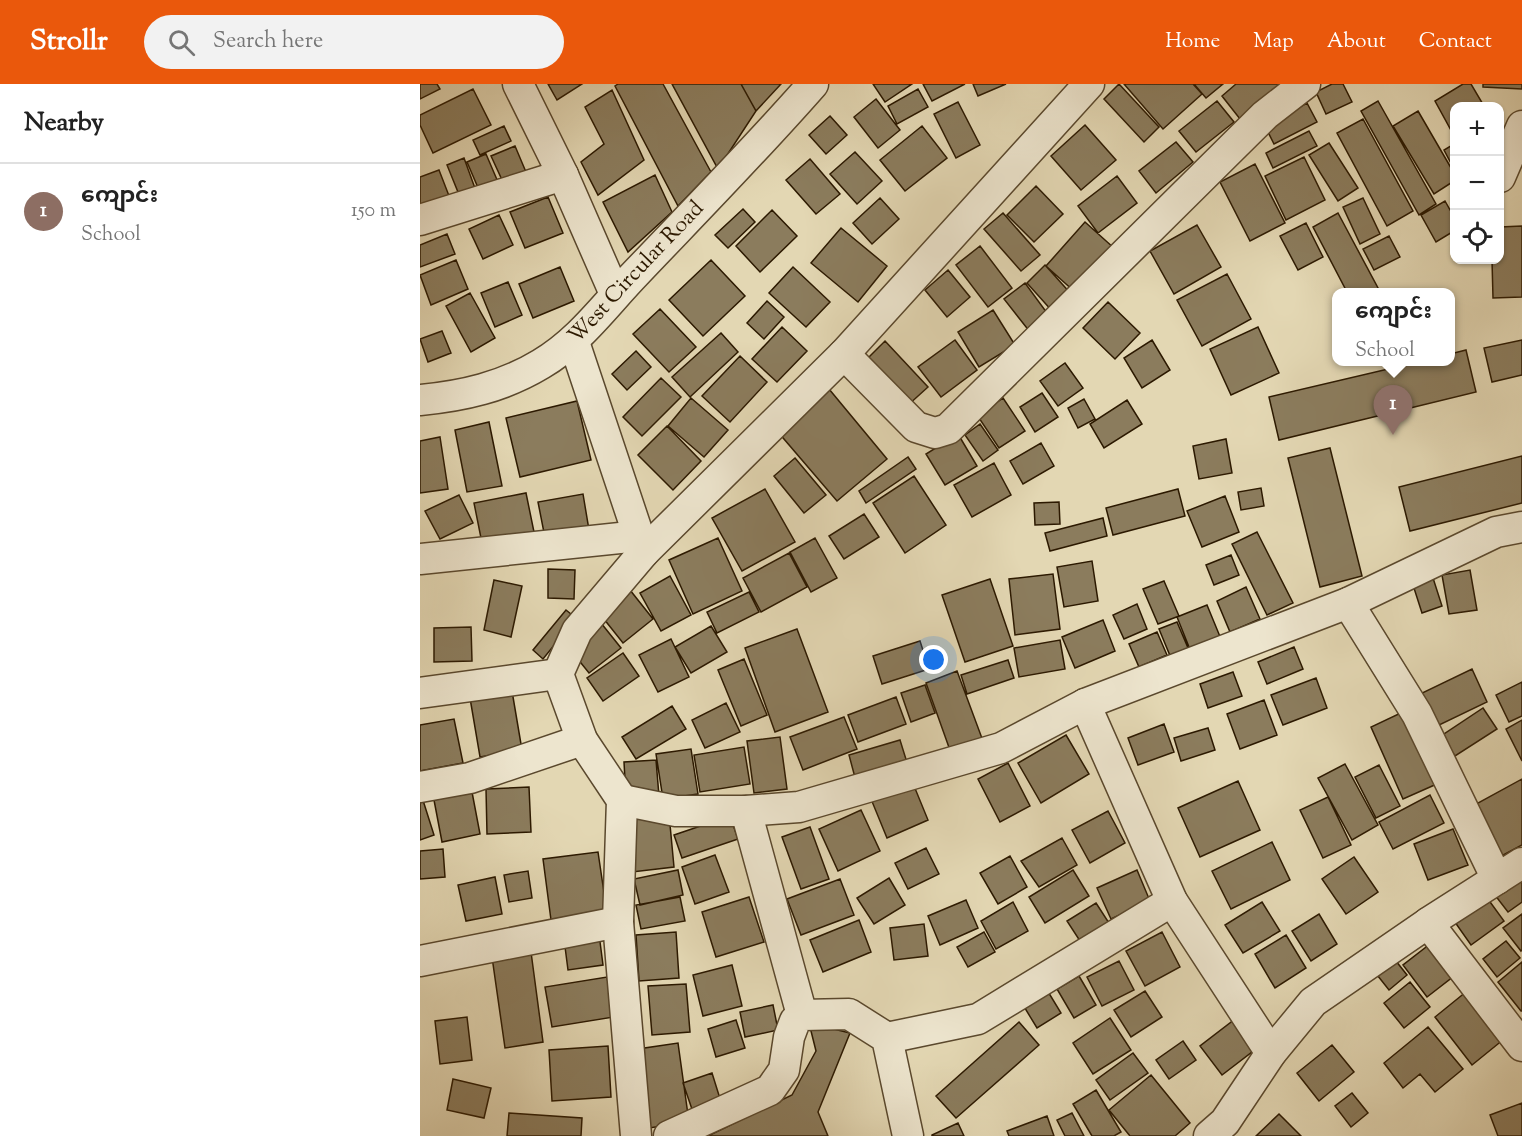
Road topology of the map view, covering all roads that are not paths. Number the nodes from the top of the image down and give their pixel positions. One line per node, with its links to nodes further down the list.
1 (518, 84): 7 (street)
2 (813, 84): 9 (street, West Circular Road)
3 (1089, 84): 11 (street)
4 (1305, 84): 11 (street)
5 (1522, 126): 6 (street)
6 (1504, 168)
7 (563, 175): 8 (street); 9 (street)
8 (420, 220)
9 (615, 294): 10 (street, West Circular Road)
10 (574, 342): 12 (street, West Circular Road); 14 (street)
11 (844, 354): 14 (street)
12 (420, 400)
13 (1522, 527): 16 (street)
14 (642, 544): 15 (street); 17 (street)
15 (420, 559)
16 (1348, 603): 19 (street); 25 (street)
17 (558, 674): 18 (street); 20 (street)
18 (420, 693)
19 (1085, 704): 23 (street); 26 (street)
20 (582, 740): 21 (street); 22 (street)
21 (420, 787)
22 (622, 801): 23 (street); 27 (street)
23 (746, 811): 30 (street)
24 (1522, 863): 25 (street)
25 (1497, 879): 28 (street)
26 (1172, 901): 31 (street); 33 (street)
27 (618, 922): 29 (street); 35 (street)
28 (1428, 923): 32 (street); 33 (street)
29 (420, 961)
30 (801, 1015): 31 (street); 36 (street)
31 (887, 1038): 37 (street)
32 (1521, 1041)
33 (1271, 1053): 34 (street)
34 (1215, 1134)
35 (636, 1136)
36 (669, 1136)
37 (908, 1136)

